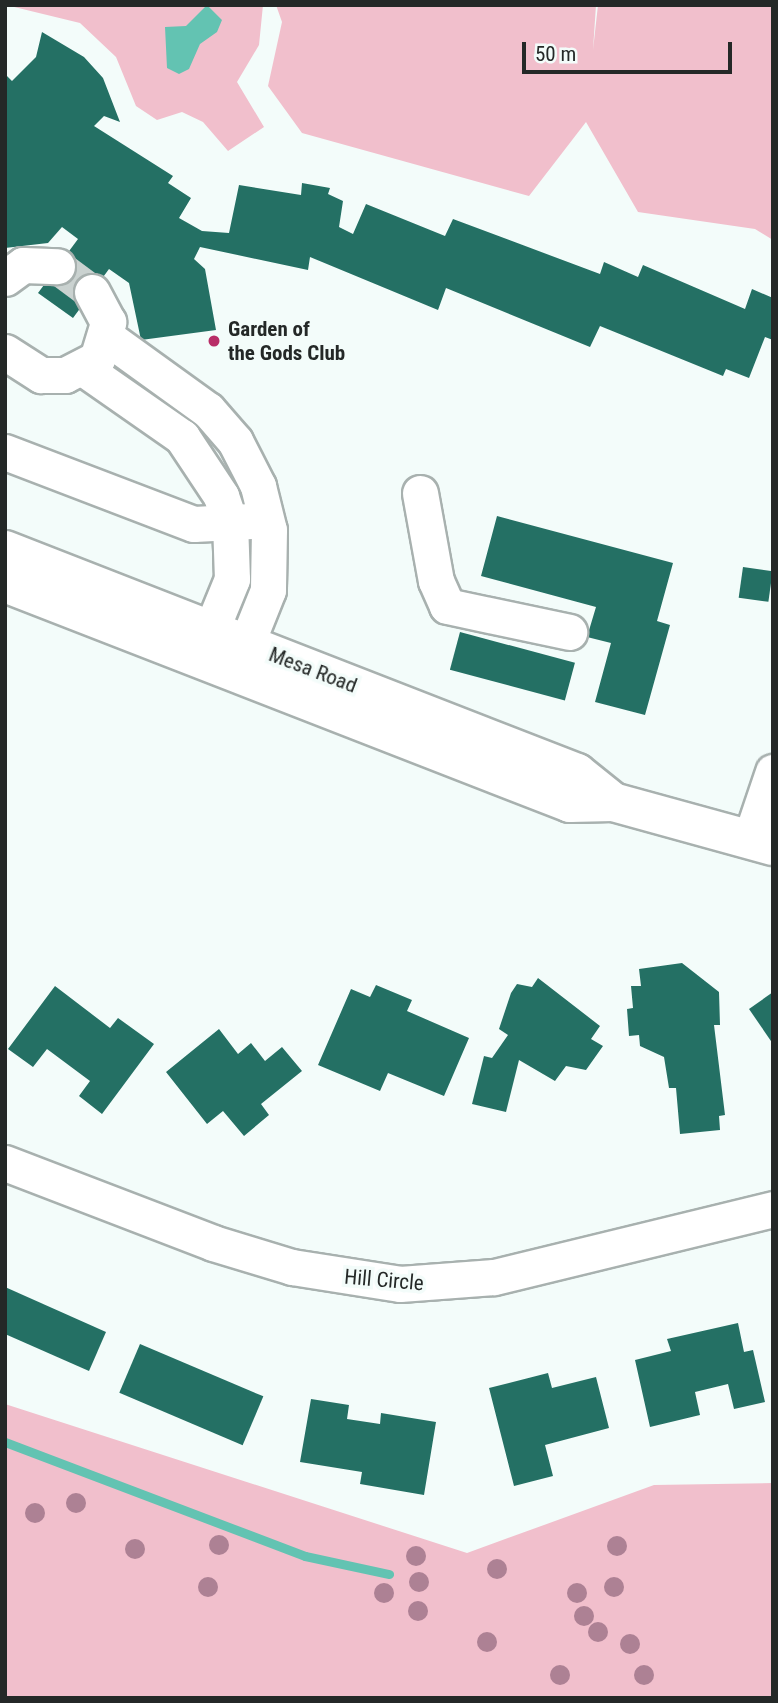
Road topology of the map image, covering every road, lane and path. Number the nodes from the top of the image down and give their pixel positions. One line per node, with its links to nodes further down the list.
1 (57, 267): 2 (street)
2 (5, 278)
3 (92, 292): 4 (street)
4 (108, 338): 6 (street); 7 (street)
5 (5, 352): 6 (street)
6 (83, 368): 8 (street)
7 (195, 398): 8 (street); 11 (street)
8 (171, 428): 12 (street)
9 (5, 452): 12 (street)
10 (420, 493): 15 (street)
11 (267, 520): 12 (street); 17 (street)
12 (230, 522): 16 (street)
13 (5, 550): 16 (main road, Mesa Road)
14 (5, 583): 16 (main road, Mesa Road)
15 (569, 632)
16 (206, 645): 17 (main road, Mesa Road)
17 (241, 659): 19 (main road, Mesa Road)
18 (773, 772): 19 (street)
19 (761, 843)
20 (5, 1163): 21 (street, Hill Circle)
21 (773, 1209)

